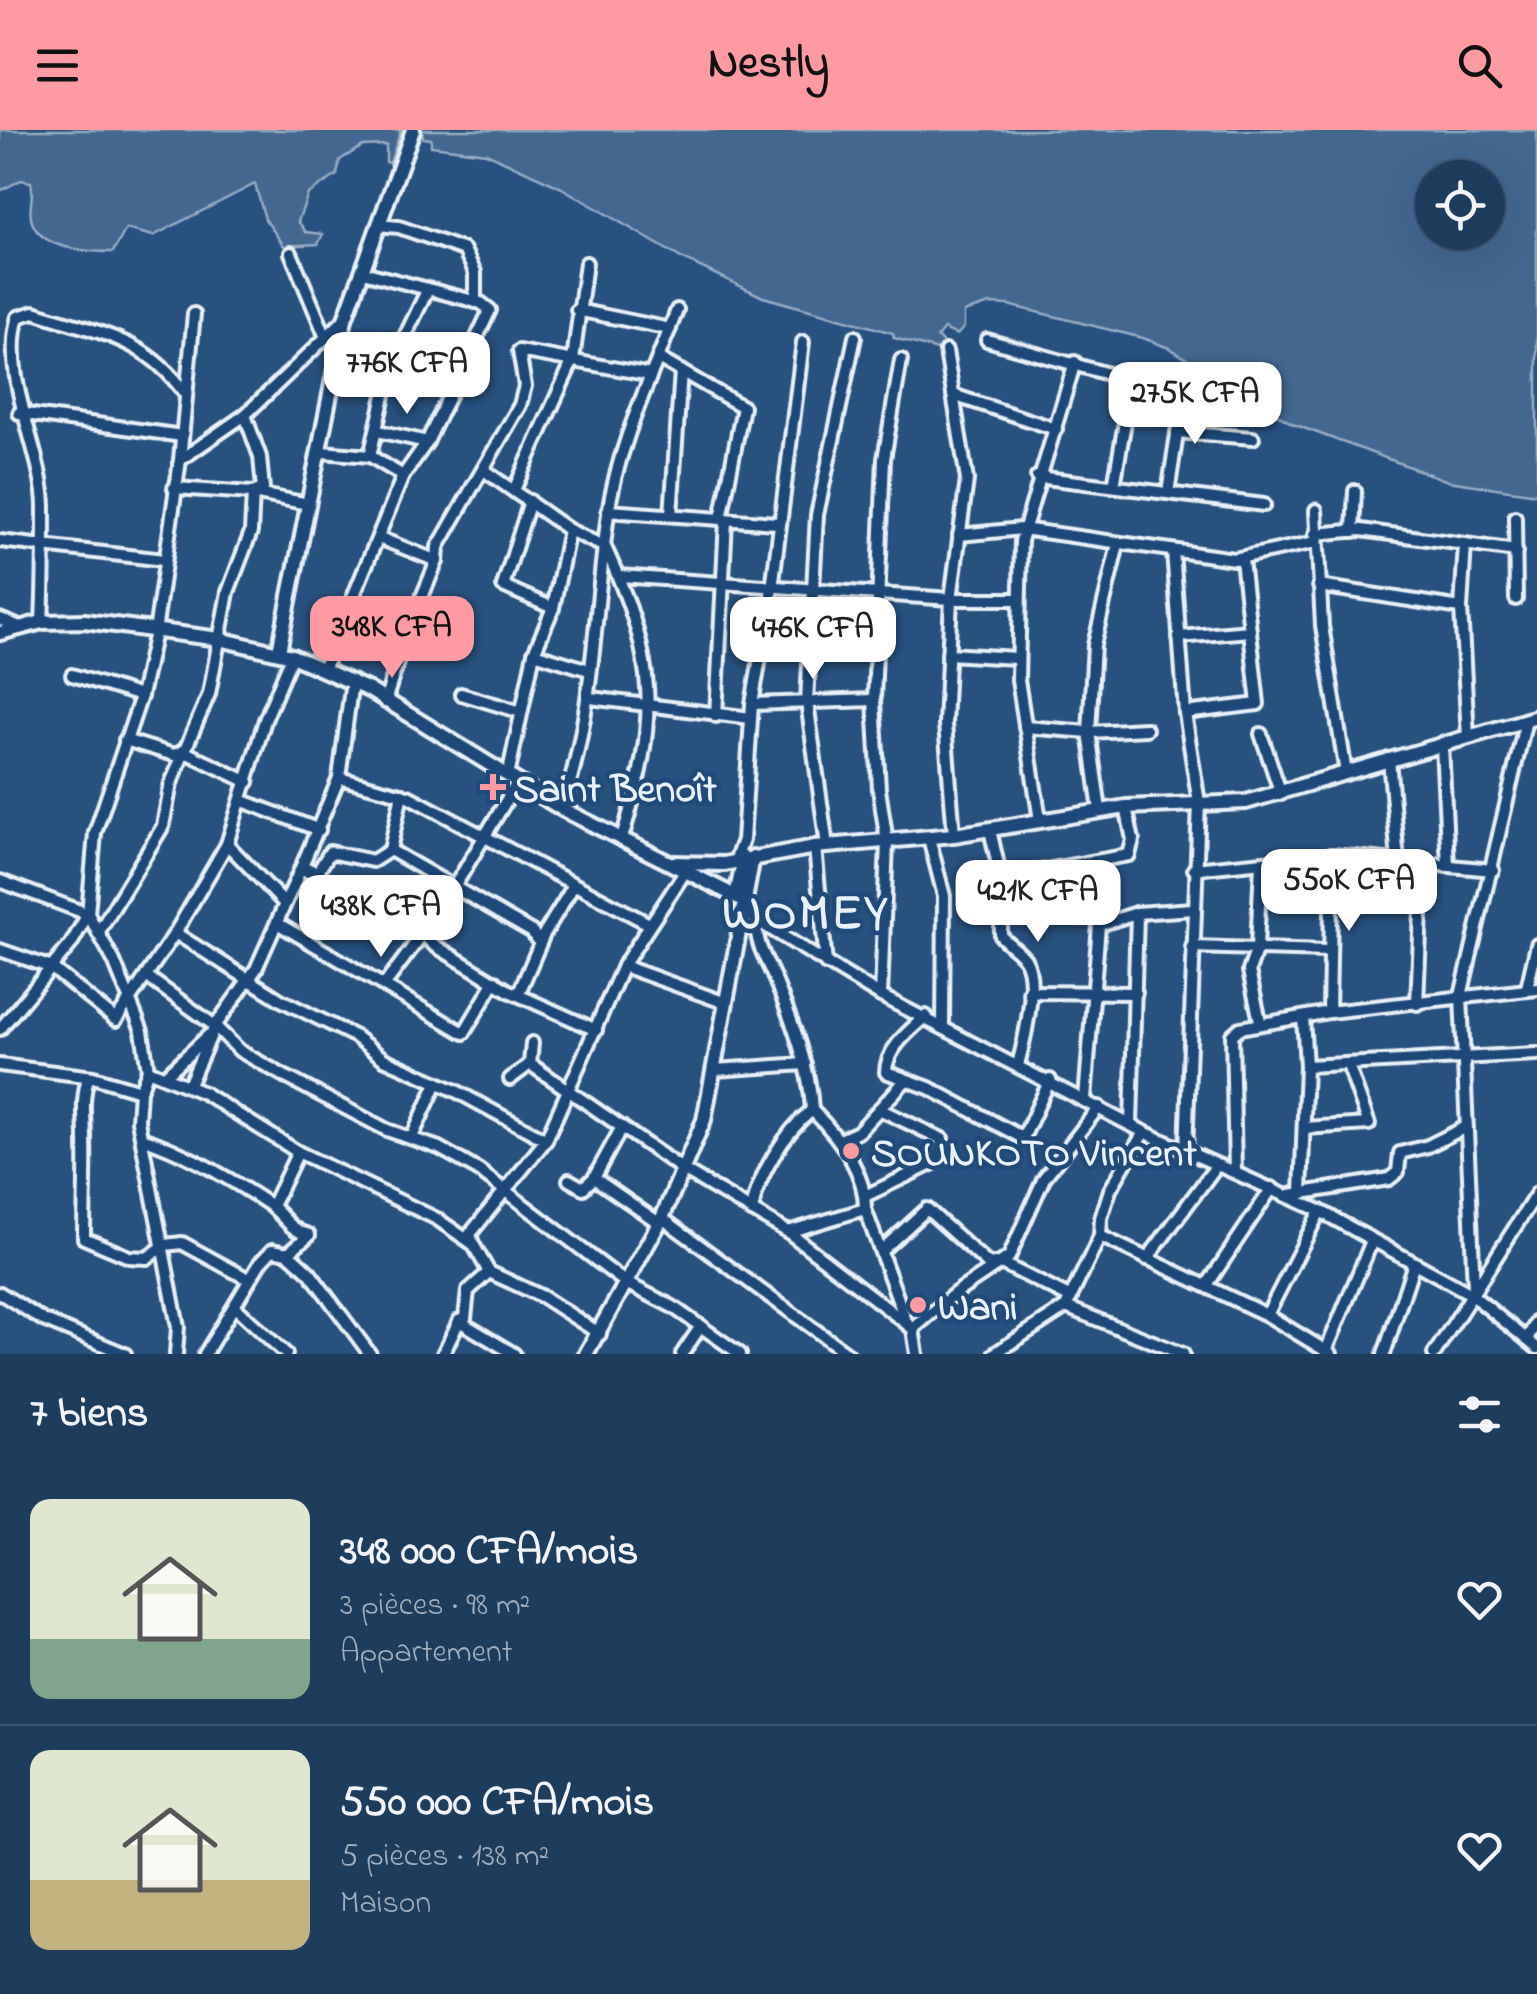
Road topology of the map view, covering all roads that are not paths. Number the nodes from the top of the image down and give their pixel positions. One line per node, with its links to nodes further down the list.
1 (413, 130): 2 (main road)
2 (378, 225): 5 (main road); 7 (street)
3 (291, 253): 13 (street)
4 (586, 263): 8 (street)
5 (364, 272): 6 (street); 11 (main road)
6 (426, 291): 7 (street); 30 (street)
7 (475, 302): 34 (street)
8 (577, 310): 12 (street); 19 (street)
9 (677, 310): 12 (street)
10 (194, 314): 25 (street)
11 (345, 319): 13 (street); 35 (main road)
12 (670, 330): 18 (street)
13 (325, 335): 28 (street)
14 (855, 337): 76 (street)
15 (987, 340): 21 (street)
16 (803, 342): 55 (street)
17 (946, 351): 26 (street)
18 (658, 358): 22 (street); 23 (street)
19 (573, 360): 23 (street); 38 (street); 43 (street)
20 (901, 360): 77 (street)
21 (1075, 362): 24 (street); 29 (street)
22 (681, 371): 52 (street); 54 (street)
23 (651, 374): 51 (street)
24 (1132, 381): 31 (street); 41 (street)
25 (186, 395): 27 (street); 32 (street)
26 (953, 396): 29 (street); 59 (street)
27 (19, 413): 32 (street); 66 (street)
28 (245, 415): 37 (street); 45 (street)
29 (1056, 429): 40 (street)
30 (378, 431): 34 (street); 36 (street)
31 (1177, 432): 33 (street); 46 (street)
32 (182, 436): 37 (street)
33 (1254, 438)
34 (427, 442): 39 (street)
35 (322, 452): 36 (street); 48 (main road)
36 (370, 456): 39 (street)
37 (180, 460): 42 (street)
38 (485, 471): 43 (street); 71 (street)
39 (403, 476): 60 (street)
40 (1037, 478): 41 (street); 56 (street)
41 (1114, 486): 46 (street)
42 (174, 488): 45 (street); 70 (street)
43 (514, 490): 47 (street)
44 (1356, 491): 58 (street)
45 (253, 493): 48 (street); 90 (street)
46 (1168, 493): 49 (street)
47 (530, 501): 57 (street); 81 (street)
48 (308, 504): 93 (main road)
49 (1264, 505)
50 (1316, 510): 61 (street)
51 (608, 512): 52 (street); 65 (street)
52 (670, 515): 54 (street)
53 (1515, 517): 68 (street)
54 (723, 519): 55 (street); 73 (street)
55 (777, 523): 75 (street)
56 (1022, 528): 59 (street); 63 (street); 78 (street)
57 (569, 530): 65 (street); 81 (street)
58 (1353, 531): 61 (street); 64 (street)
59 (959, 534): 80 (street)
60 (380, 538): 71 (street); 97 (street)
61 (1315, 538): 69 (street); 74 (street)
62 (0, 541): 66 (street)
63 (1118, 544): 67 (street); 116 (street)
64 (1465, 544): 68 (street); 82 (street)
65 (605, 547): 72 (street); 98 (street)
66 (46, 548): 70 (street); 84 (street)
67 (1172, 551): 69 (street); 89 (street)
68 (1516, 551): 79 (street)
69 (1242, 559): 86 (street)
70 (164, 560): 87 (street)
71 (437, 561): 105 (street)
72 (618, 576): 73 (street); 108 (street)
73 (721, 585): 75 (street); 111 (street)
74 (1319, 586): 82 (street); 123 (street)
75 (772, 589): 76 (street); 107 (street)
76 (815, 592): 77 (street); 91 (street)
77 (880, 595): 80 (street); 92 (street)
78 (1017, 599): 80 (street); 96 (street)
79 (1516, 599)
80 (951, 600): 95 (street)
81 (553, 608): 94 (street)
82 (1462, 608): 118 (street)
83 (0, 619): 85 (street)
84 (42, 622): 85 (main road); 87 (main road)
85 (23, 628): 88 (main road)
86 (1250, 630): 89 (street); 110 (street)
87 (155, 632): 90 (main road); 102 (street)
88 (0, 633)
89 (1178, 637): 110 (street)
90 (219, 639): 93 (main road); 121 (street)
91 (812, 640): 92 (street); 106 (street)
92 (878, 642): 104 (street)
93 (286, 653): 97 (main road); 126 (street)
94 (534, 653): 98 (street); 109 (street)
95 (948, 654): 96 (street); 137 (street)
96 (1016, 658): 114 (street)
97 (323, 670): 100 (main road)
98 (590, 670): 103 (street)
99 (72, 676): 102 (street)
100 (352, 681): 105 (main road); 124 (street)
101 (460, 694): 109 (street)
102 (141, 696): 119 (street)
103 (590, 698): 108 (street); 132 (street)
104 (874, 700): 106 (street); 141 (street)
105 (385, 702): 125 (main road)
106 (808, 702): 107 (street); 143 (street)
107 (752, 704): 112 (street)
108 (650, 708): 111 (street); 139 (street)
109 (520, 712): 125 (street)
110 (1184, 713): 130 (street)
111 (716, 716): 112 (street)
112 (751, 718): 146 (street)
113 (1531, 718): 118 (main road); 154 (street)
114 (1026, 727): 116 (street); 134 (street)
115 (1146, 729): 116 (street)
116 (1088, 732): 133 (street)
117 (1261, 734): 128 (street)
118 (1468, 738): 120 (main road)
119 (126, 740): 121 (street); 163 (street)
120 (1442, 745): 122 (main road); 151 (street)
121 (183, 752): 126 (street); 169 (street)
122 (1389, 760): 123 (main road); 147 (street)
123 (1346, 773): 128 (main road)
124 (340, 778): 127 (street); 135 (street)
125 (513, 778): 132 (main road); 138 (street)
126 (248, 782): 129 (street)
127 (402, 794): 138 (street); 144 (street)
128 (1281, 794): 130 (main road)
129 (243, 801): 135 (street); 142 (street)
130 (1199, 804): 131 (main road); 153 (street)
131 (1126, 808): 133 (main road); 155 (street)
132 (562, 809): 139 (main road)
133 (1100, 810): 134 (main road)
134 (1040, 820): 136 (main road)
135 (319, 830): 150 (street)
136 (990, 830): 137 (main road); 155 (street)
137 (954, 835): 140 (main road)
138 (486, 836): 157 (street); 158 (street)
139 (622, 838): 152 (main road)
140 (929, 838): 141 (main road); 197 (street)
141 (887, 842): 143 (main road); 188 (street)
142 (227, 844): 160 (street); 168 (street)
143 (821, 846): 146 (main road); 176 (street)
144 (390, 850): 150 (street); 157 (street)
145 (1332, 855): 147 (street); 148 (street); 175 (street)
146 (744, 858): 152 (main road); 159 (main road)
147 (1398, 862): 149 (street)
148 (1261, 863): 153 (street); 173 (street)
149 (1423, 864): 151 (street); 191 (street)
150 (301, 866): 160 (street); 167 (street)
151 (1448, 866): 154 (street)
152 (679, 868): 159 (main road); 166 (street)
153 (1194, 869): 161 (street)
154 (1493, 870): 189 (street)
155 (1001, 878): 184 (street)
156 (0, 881): 163 (street)
157 (451, 886): 167 (street); 170 (street)
158 (574, 886): 166 (street); 170 (street)
159 (740, 902): 164 (street); 190 (main road)
160 (284, 903): 165 (street)
161 (1193, 909): 162 (street); 172 (street)
162 (1137, 912): 185 (street); 186 (street)
163 (88, 914): 169 (street); 178 (street)
164 (756, 922): 176 (street); 206 (street)
165 (277, 923): 180 (street); 182 (street)
166 (649, 924): 177 (street)
167 (422, 932): 181 (street); 182 (street)
168 (175, 933): 179 (street); 180 (street)
169 (98, 934): 192 (street)
170 (540, 942): 187 (street)
171 (1537, 945): 183 (street)
172 (1192, 947): 173 (street); 234 (street)
173 (1257, 948): 175 (street); 196 (street)
174 (0, 950): 178 (street)
175 (1328, 951): 193 (street)
176 (826, 964): 188 (street)
177 (622, 966): 190 (street); 199 (street)
178 (52, 968): 192 (street); 198 (street)
179 (146, 976): 192 (street); 200 (street)
180 (249, 978): 200 (street); 217 (street)
181 (495, 981): 182 (street); 187 (street)
182 (385, 984)
183 (1532, 988): 189 (street)
184 (1028, 992): 185 (street); 207 (street)
185 (1091, 992): 186 (street); 221 (street)
186 (1136, 993): 225 (street)
187 (518, 995): 199 (street)
188 (881, 996): 194 (street)
189 (1461, 996): 191 (street); 203 (street)
190 (723, 1002): 211 (main road)
191 (1417, 1004): 193 (street)
192 (130, 1006): 210 (street)
193 (1329, 1012): 195 (street)
194 (926, 1016): 197 (street); 215 (street)
195 (1303, 1017): 196 (street); 209 (street)
196 (1260, 1022): 238 (street)
197 (942, 1024): 207 (street)
198 (0, 1029)
199 (596, 1030): 219 (street)
200 (212, 1031): 212 (street); 218 (street); 230 (street)
201 (532, 1042): 205 (street)
202 (1537, 1054): 203 (street)
203 (1462, 1058): 208 (street); 226 (street)
204 (0, 1064): 213 (street)
205 (530, 1064): 214 (street); 219 (street)
206 (805, 1064): 211 (street); 224 (street)
207 (1018, 1065): 216 (street)
208 (1348, 1065): 209 (street); 228 (street)
209 (1306, 1066): 228 (street)
210 (148, 1070): 212 (street); 220 (street)
211 (715, 1070): 237 (main road)
212 (165, 1076): 218 (street)
213 (88, 1077): 220 (street); 255 (street)
214 (510, 1079)
215 (905, 1080): 216 (street); 223 (street)
216 (1050, 1080): 221 (street)
217 (437, 1083): 230 (street); 232 (street)
218 (188, 1085): 235 (street)
219 (567, 1088): 227 (street); 232 (street)
220 (140, 1091): 231 (street)
221 (1085, 1099): 222 (street)
222 (1100, 1107): 225 (street); 260 (street)
223 (879, 1109): 233 (street); 244 (street)
224 (812, 1110): 233 (street); 248 (street)
225 (1131, 1124): 229 (street)
226 (1466, 1127): 243 (street); 265 (street)
227 (622, 1128): 237 (street); 239 (street)
228 (1304, 1128): 243 (street)
229 (1144, 1132): 234 (street); 252 (street)
230 (412, 1137): 242 (street)
231 (142, 1138): 246 (street); 255 (street)
232 (546, 1140): 242 (street)
233 (840, 1140): 244 (street)
234 (1186, 1151): 236 (street)
235 (298, 1152): 246 (street); 254 (street)
236 (1217, 1165): 238 (street); 258 (street)
237 (685, 1171): 248 (street); 250 (main road)
238 (1235, 1172): 241 (street)
239 (594, 1178): 240 (street); 250 (street)
240 (568, 1180)
241 (1272, 1188): 243 (street); 264 (street)
242 (505, 1193): 254 (street); 263 (street)
243 (1296, 1194): 249 (street)
244 (865, 1196): 247 (street)
245 (1535, 1202): 265 (street)
246 (272, 1206): 257 (street)
247 (864, 1209): 251 (street); 256 (street)
248 (752, 1211): 251 (street)
249 (1320, 1211): 253 (street); 269 (street)
250 (660, 1220): 263 (main road); 290 (street)
251 (788, 1232): 273 (street)
252 (1100, 1236): 258 (street); 267 (street)
253 (1372, 1241): 259 (street); 278 (street)
254 (474, 1244): 261 (street)
255 (165, 1245): 262 (street); 282 (street)
256 (881, 1251): 260 (street); 273 (street)
257 (288, 1253): 262 (street); 285 (street)
258 (1147, 1259): 264 (street)
259 (1414, 1263): 265 (street); 292 (street)
260 (1001, 1264): 267 (street); 273 (street)
261 (489, 1272): 270 (street); 274 (street)
262 (248, 1279): 268 (street)
263 (626, 1282): 272 (street); 274 (main road)
264 (1207, 1286): 269 (street)
265 (1472, 1291): 275 (street); 293 (street)
266 (0, 1293): 281 (street)
267 (1069, 1302): 280 (street); 291 (street)
268 (235, 1307): 283 (street); 284 (street)
269 (1267, 1315): 278 (street)
270 (459, 1321): 286 (street); 287 (street)
271 (1537, 1321): 275 (street)
272 (701, 1326): 288 (street); 289 (street)
273 (910, 1326): 277 (street)
274 (600, 1334): 279 (main road)
275 (1526, 1339): 276 (street)
276 (1537, 1348)
277 (911, 1352)
278 (1329, 1352)
279 (590, 1353)
280 (998, 1353)
281 (125, 1354)
282 (176, 1354)
283 (205, 1354)
284 (286, 1354)
285 (370, 1354)
286 (444, 1354)
287 (514, 1354)
288 (682, 1354)
289 (740, 1354)
290 (848, 1354)
291 (1183, 1354)
292 (1384, 1354)
293 (1434, 1354)

